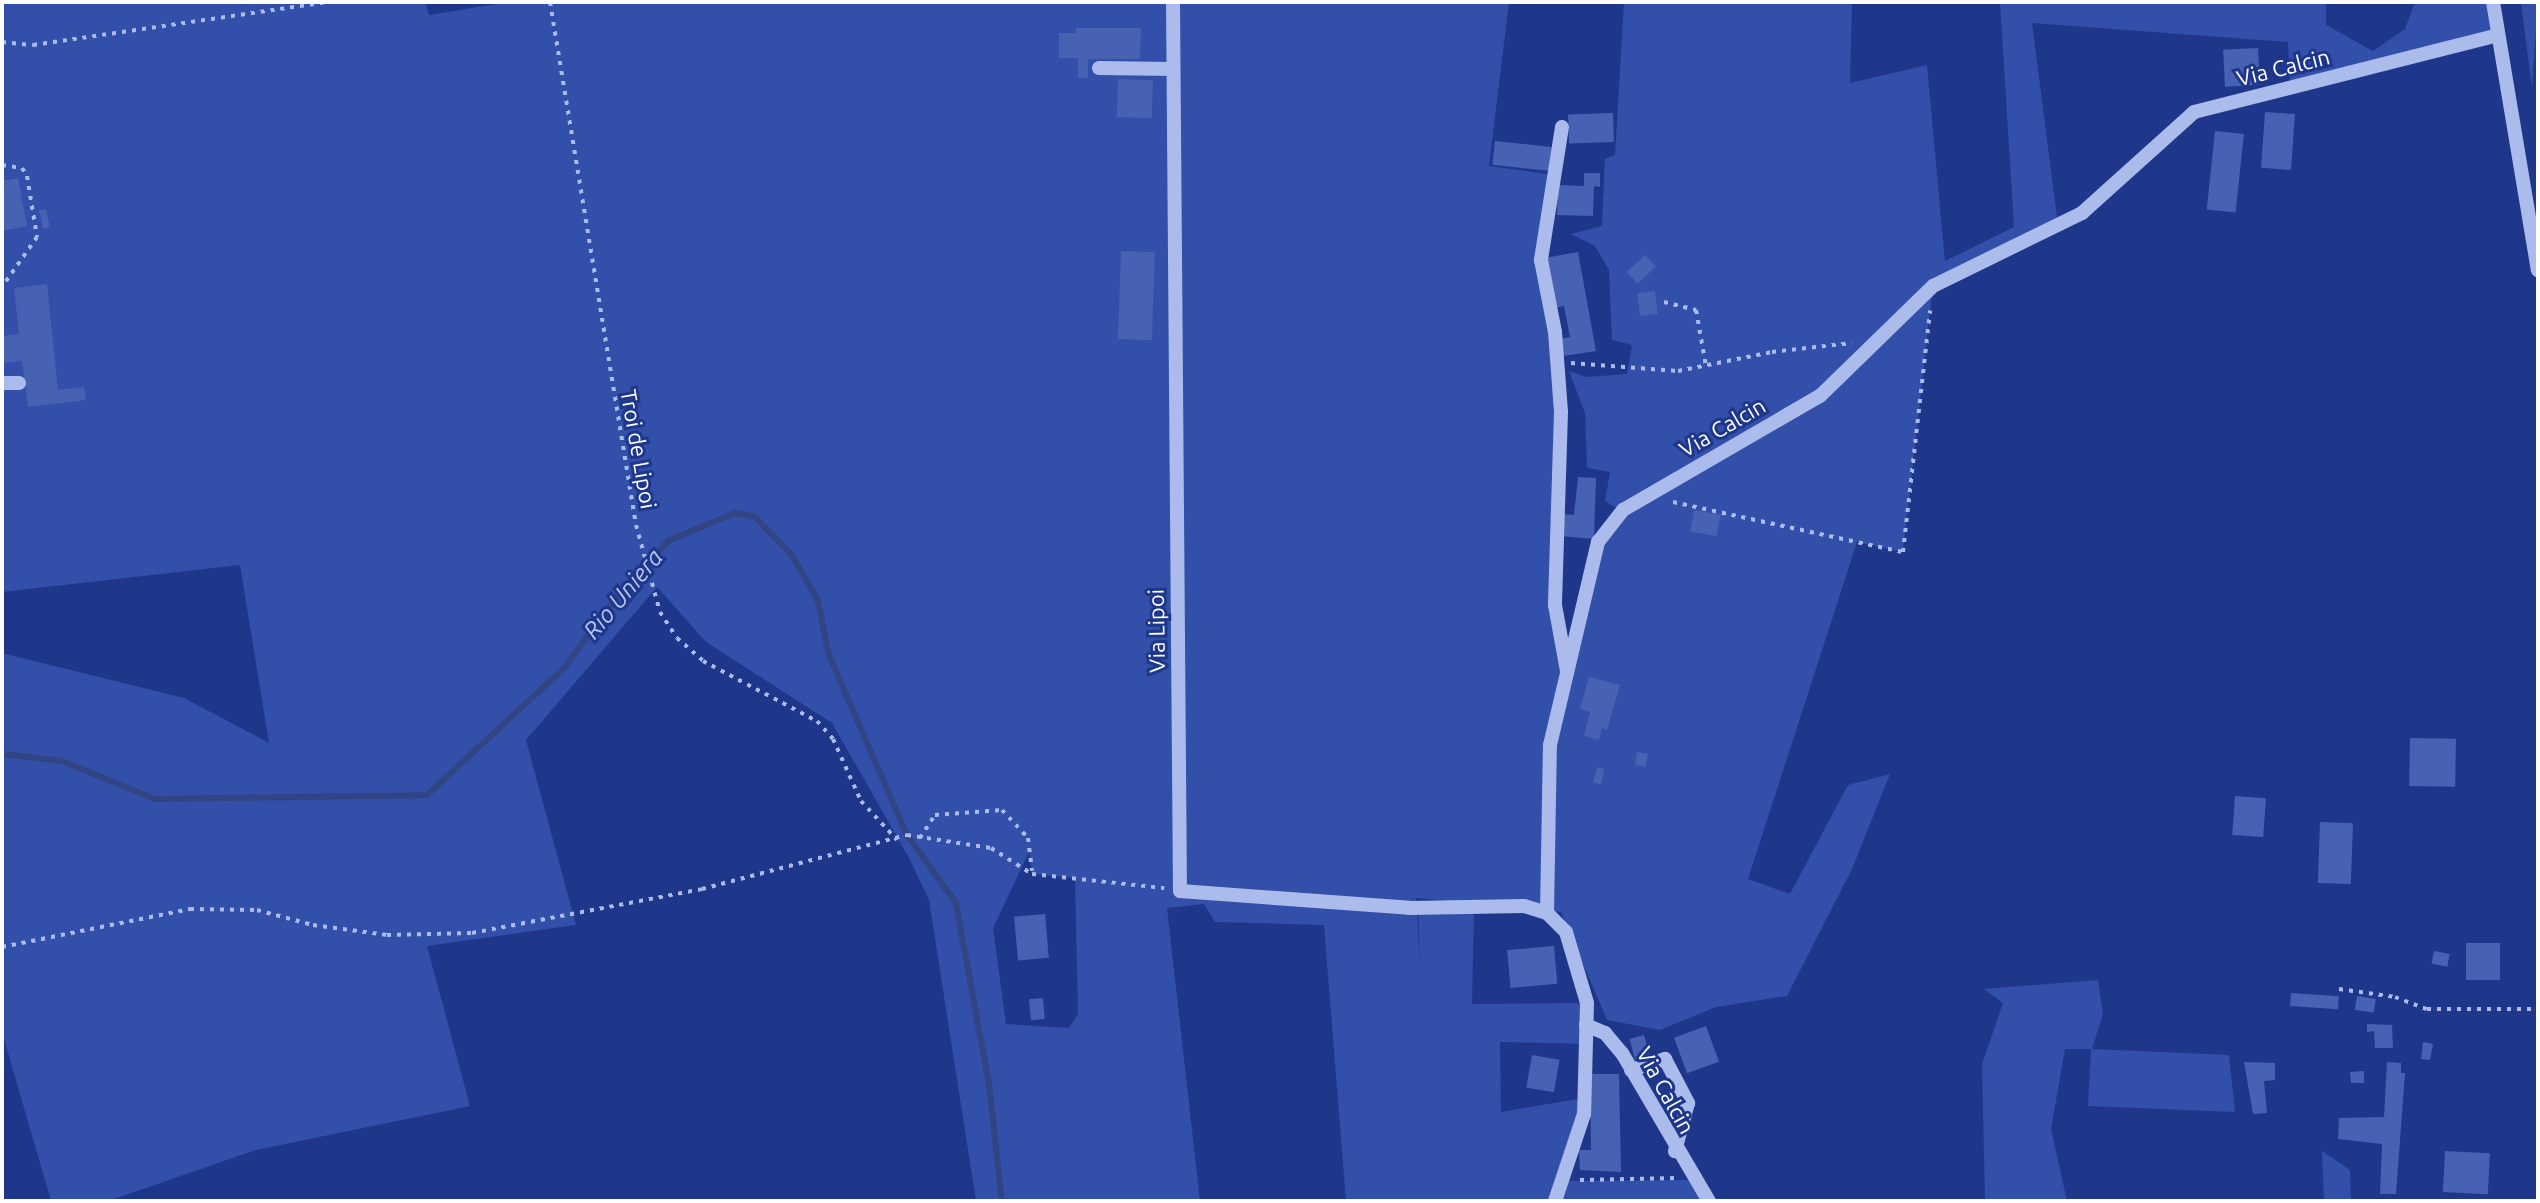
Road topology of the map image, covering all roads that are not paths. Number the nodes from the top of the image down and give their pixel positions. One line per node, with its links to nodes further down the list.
1 (1173, 2): 5 (street, Via Lipoi)
2 (2493, 2): 3 (street)
3 (2495, 36): 7 (street); 10 (street, Via Calcin)
4 (1099, 68): 5 (street)
5 (1173, 69): 11 (street, Via Lipoi)
6 (1562, 127): 10 (street)
7 (2538, 270)
8 (2, 383): 9 (street)
9 (19, 383)
10 (1567, 671): 11 (street, Via Calcin)
11 (1547, 913): 12 (street)
12 (1586, 1025): 13 (street, Via Calcin); 15 (street)
13 (1631, 1070): 14 (street, Via Calcin); 14 (street)
14 (1675, 1151): 16 (street, Via Calcin)
15 (1555, 1201)
16 (1709, 1201)

